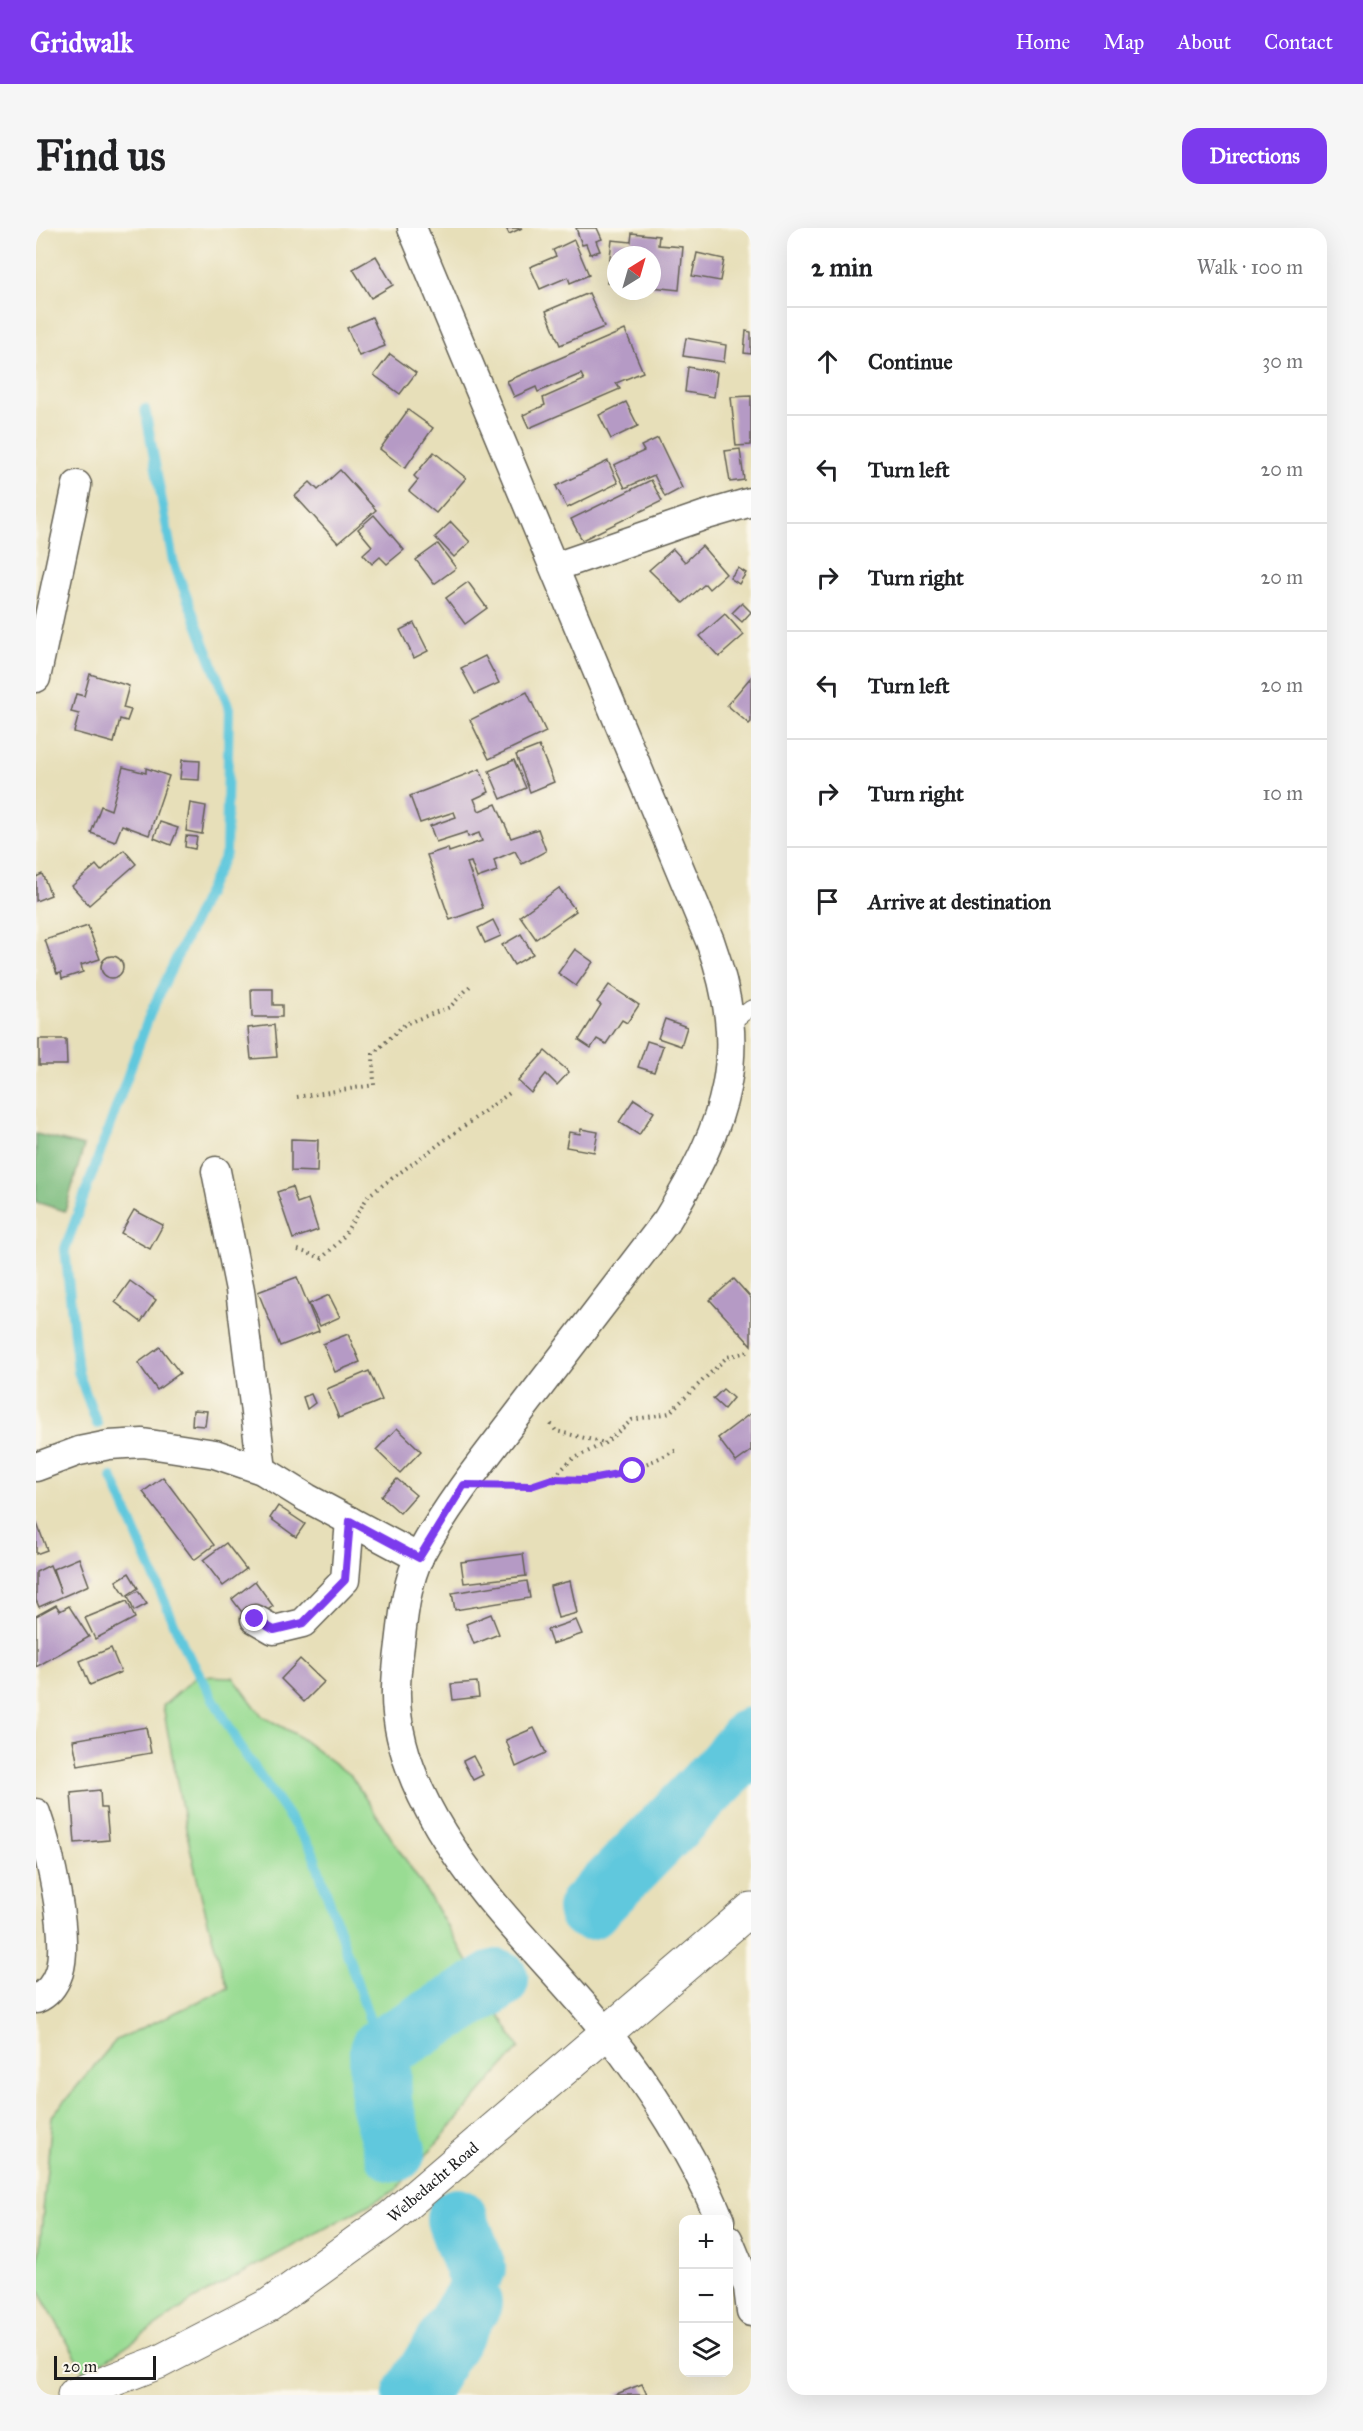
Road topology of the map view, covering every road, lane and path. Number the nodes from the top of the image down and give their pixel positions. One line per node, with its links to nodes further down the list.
1 (412, 228): 4 (street)
2 (76, 485): 5 (street)
3 (751, 502): 4 (street)
4 (555, 567): 7 (street)
5 (36, 678)
6 (471, 985): 9 (path)
7 (741, 1016): 13 (street)
8 (511, 1092): 11 (path)
9 (297, 1097)
10 (216, 1171): 17 (street)
11 (298, 1251)
12 (751, 1352): 14 (path)
13 (531, 1397): 14 (path); 19 (street)
14 (605, 1443): 18 (path)
15 (677, 1450): 18 (path)
16 (36, 1467): 17 (street)
17 (262, 1470): 20 (street)
18 (552, 1479): 19 (path)
19 (464, 1485): 21 (street)
20 (350, 1521): 21 (street); 22 (street)
21 (419, 1558): 26 (street)
22 (255, 1619)
23 (36, 1813): 25 (street)
24 (751, 1909): 26 (street, Welbedacht Road)
25 (36, 1999)
26 (607, 2033): 27 (street); 30 (street, Welbedacht Road)
27 (718, 2215)
28 (733, 2250): 29 (street)
29 (750, 2295)
30 (74, 2395)

